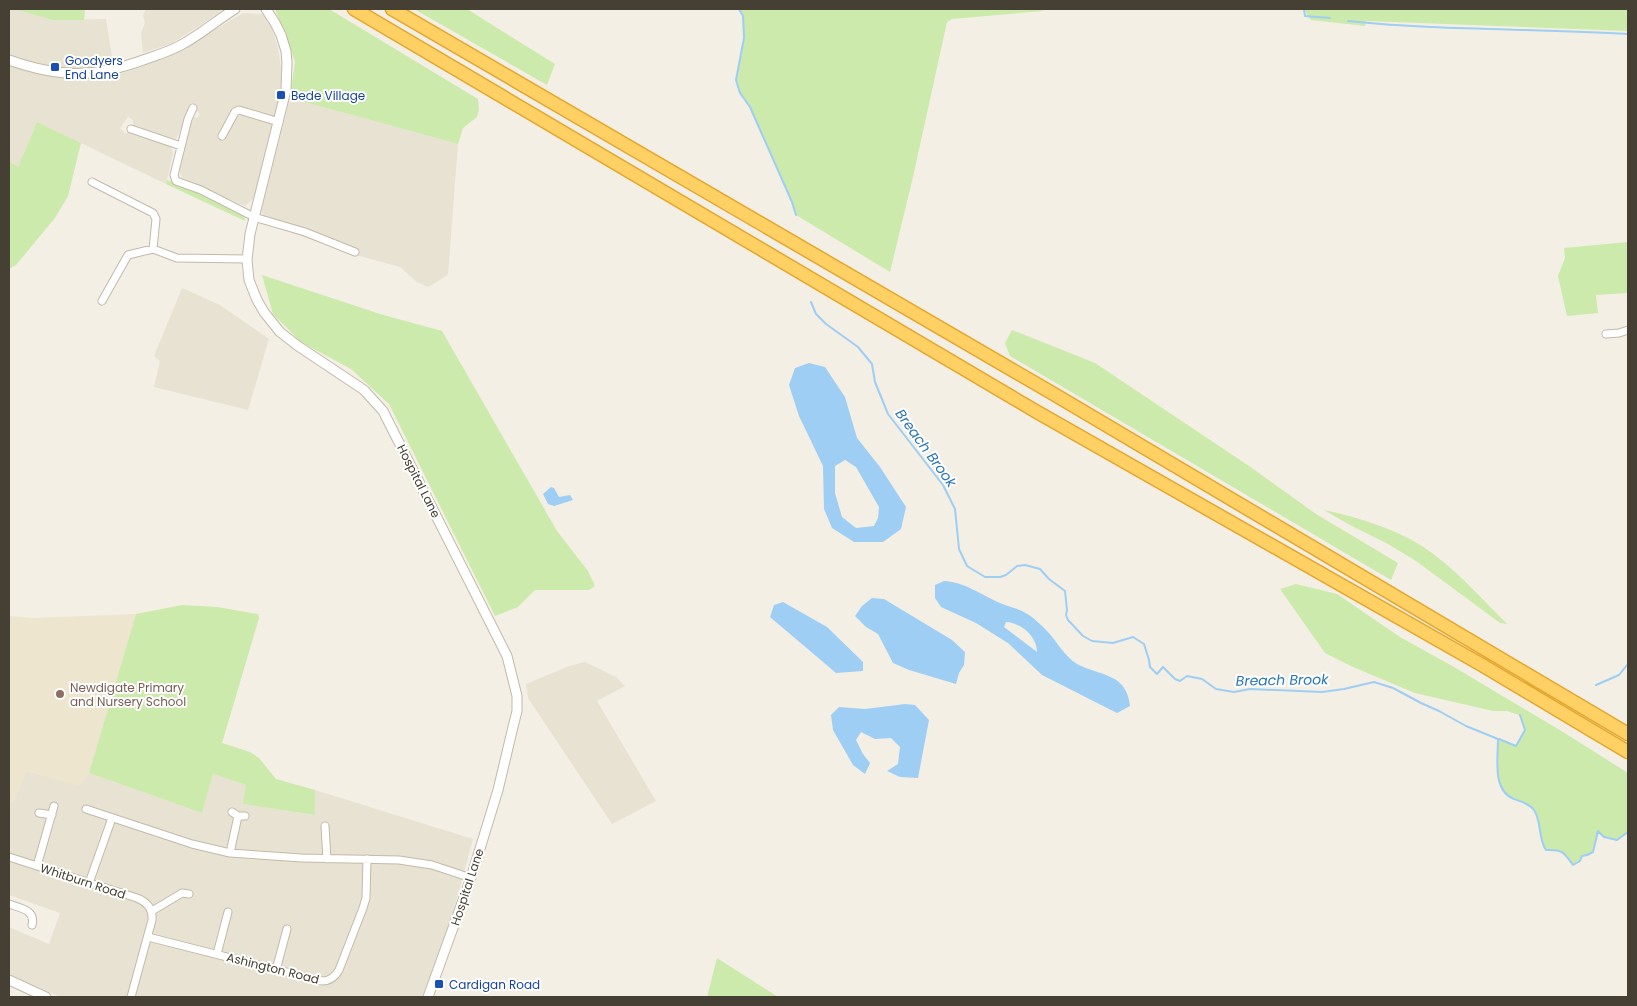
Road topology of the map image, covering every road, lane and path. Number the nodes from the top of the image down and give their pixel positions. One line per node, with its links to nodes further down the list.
1 (235, 9): 5 (street)
2 (266, 9): 7 (street, Hospital Lane)
3 (354, 9): 20 (highway)
4 (392, 9): 19 (highway)
5 (9, 60)
6 (193, 108): 10 (street)
7 (279, 122): 9 (street); 12 (street, Hospital Lane)
8 (130, 129): 10 (street)
9 (222, 136)
10 (181, 146): 12 (street)
11 (92, 182): 13 (street)
12 (254, 217): 14 (street); 15 (street, Hospital Lane)
13 (152, 249): 15 (street); 16 (street)
14 (354, 252)
15 (247, 259): 33 (street, Hospital Lane)
16 (102, 301)
17 (1628, 330): 18 (street)
18 (1606, 334)
19 (1628, 734)
20 (1628, 752)
21 (54, 806): 24 (street)
22 (86, 809): 26 (street)
23 (39, 813): 24 (street)
24 (52, 815): 32 (street)
25 (238, 815): 28 (street)
26 (112, 818): 28 (street); 34 (street)
27 (324, 826): 30 (street)
28 (230, 854): 30 (street)
29 (9, 857): 32 (street, Whitburn Road)
30 (327, 859): 31 (street)
31 (366, 859): 33 (street); 43 (street, Ashington Road)
32 (37, 866): 34 (street, Whitburn Road)
33 (471, 878): 47 (street, Hospital Lane)
34 (89, 883): 37 (street, Whitburn Road)
35 (189, 894): 37 (street)
36 (9, 904): 39 (street)
37 (152, 911): 41 (street)
38 (228, 912): 42 (street)
39 (32, 925)
40 (287, 929): 43 (street)
41 (148, 936): 42 (street, Ashington Road); 46 (street)
42 (217, 954): 43 (street, Ashington Road)
43 (276, 970)
44 (9, 980): 45 (street)
45 (46, 997)
46 (130, 997)
47 (428, 997)

